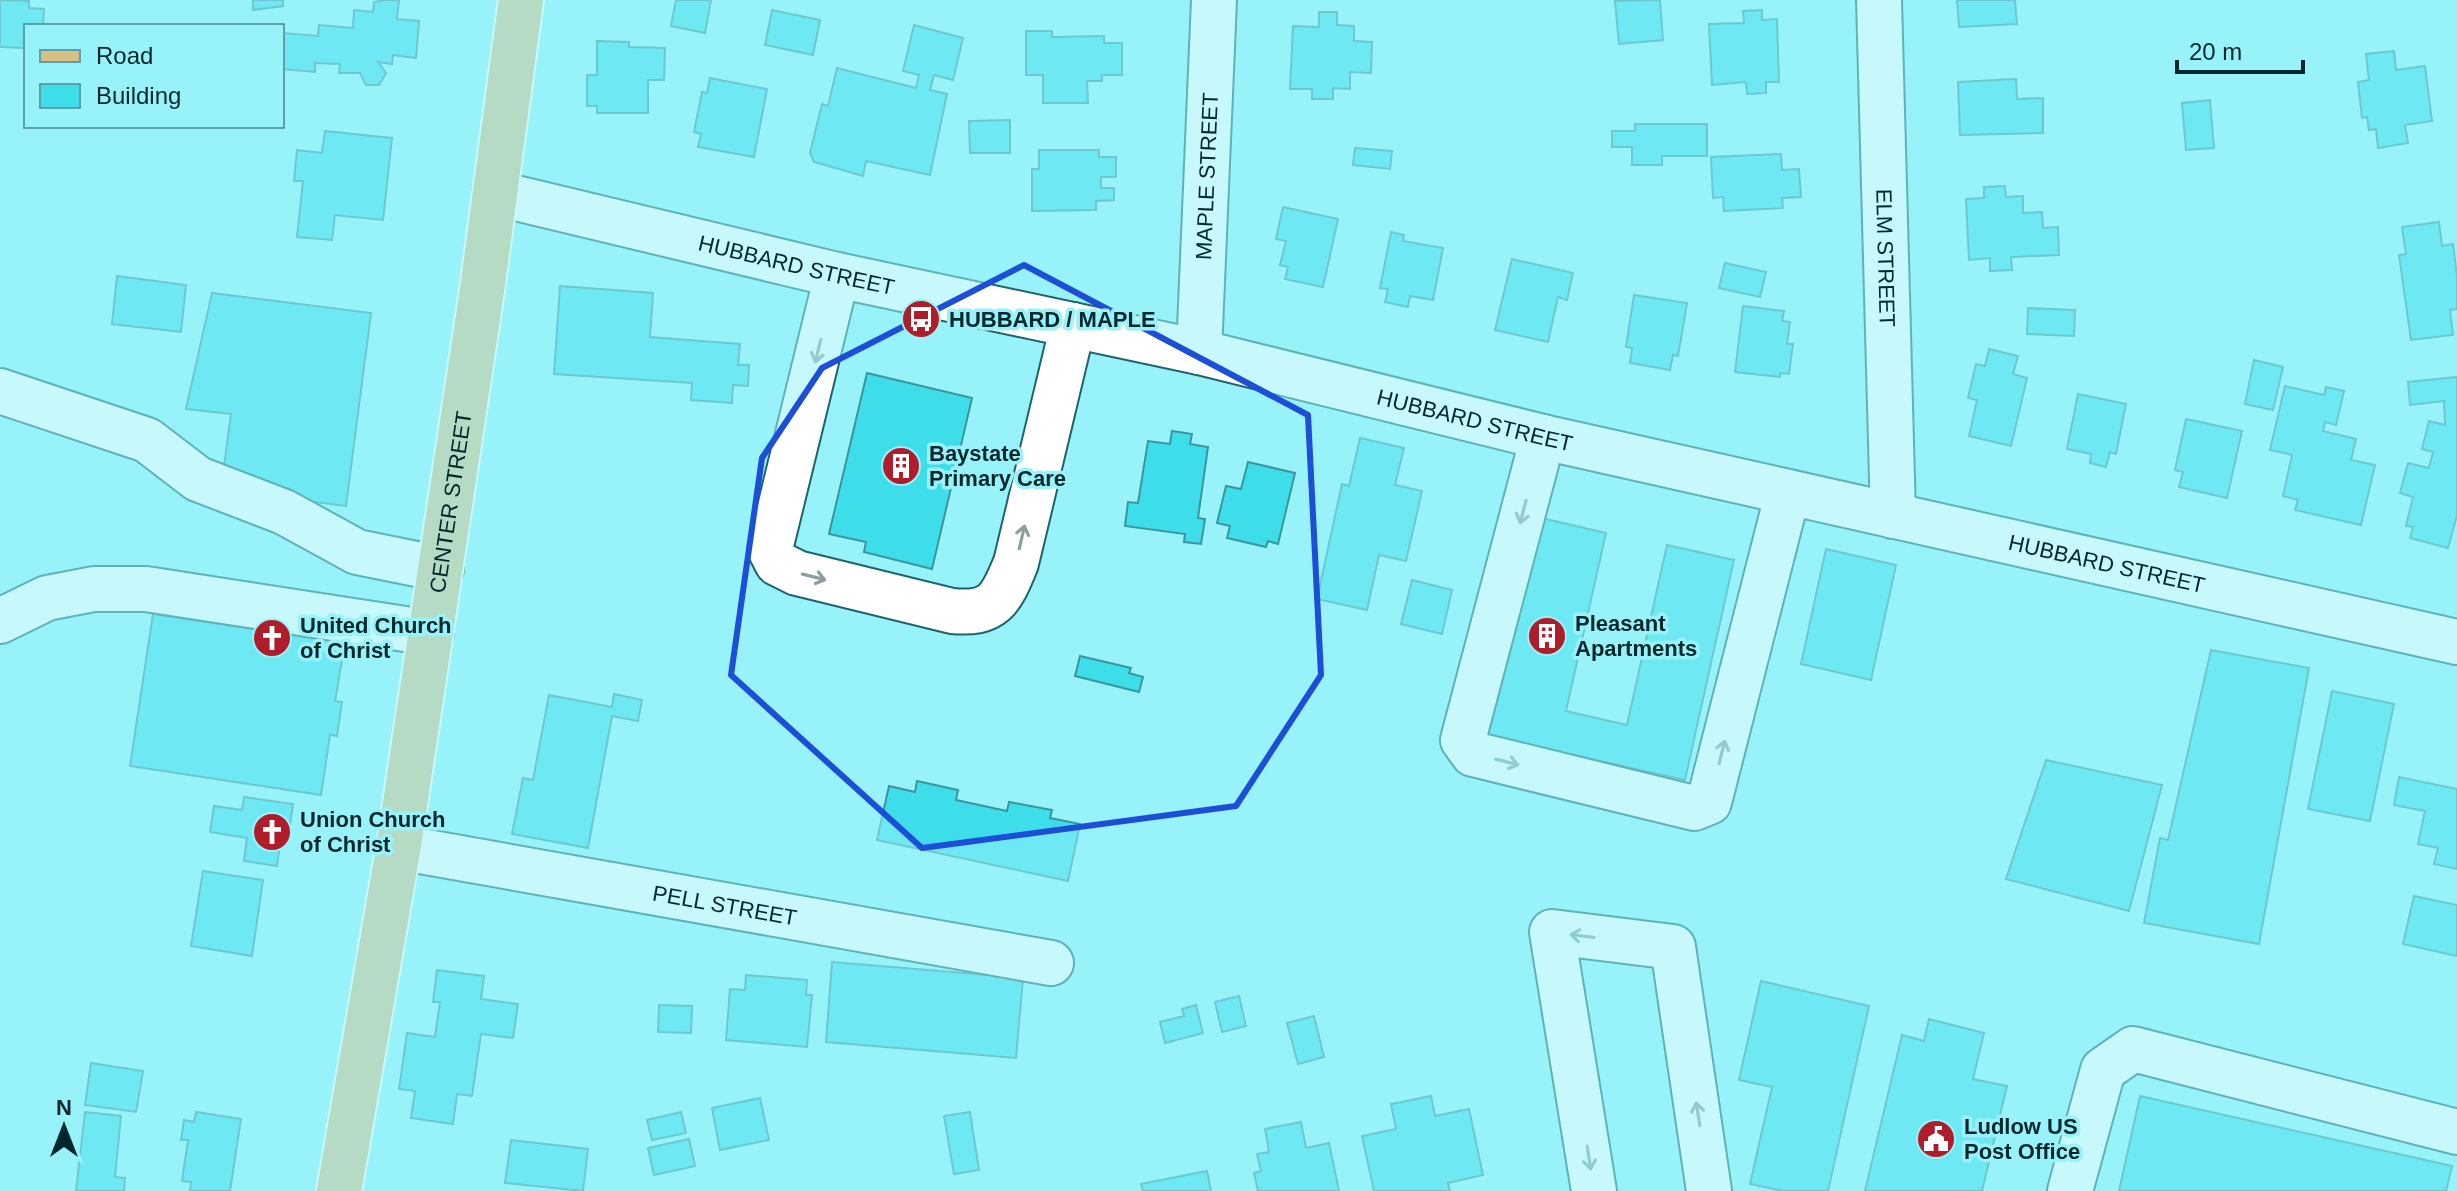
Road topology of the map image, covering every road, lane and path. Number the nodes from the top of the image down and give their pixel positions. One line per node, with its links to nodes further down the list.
1 (521, 0): 4 (main road, CENTER STREET)
2 (1214, 0): 7 (street, MAPLE STREET)
3 (1879, 0): 11 (street, ELM STREET)
4 (495, 193): 5 (street, HUBBARD STREET); 12 (main road, CENTER STREET)
5 (837, 275): 6 (street, HUBBARD STREET); 6 (street, one-way to 6)
6 (1073, 325): 7 (street, HUBBARD STREET)
7 (1199, 352): 9 (street, HUBBARD STREET)
8 (0, 391): 12 (street)
9 (1543, 437): 10 (street, HUBBARD STREET); 10 (street, one-way to 10)
10 (1788, 492): 11 (street, HUBBARD STREET)
11 (1893, 516): 15 (street, HUBBARD STREET)
12 (441, 569): 14 (main road, CENTER STREET)
13 (0, 621): 14 (street)
14 (431, 633): 16 (main road, CENTER STREET)
15 (2457, 642)
16 (398, 847): 17 (street, PELL STREET); 19 (main road, CENTER STREET)
17 (1051, 963)
18 (2457, 1132): 22 (street)
19 (339, 1191)
20 (1594, 1191): 21 (street, one-way to 20)
21 (1709, 1191)
22 (2070, 1191)

